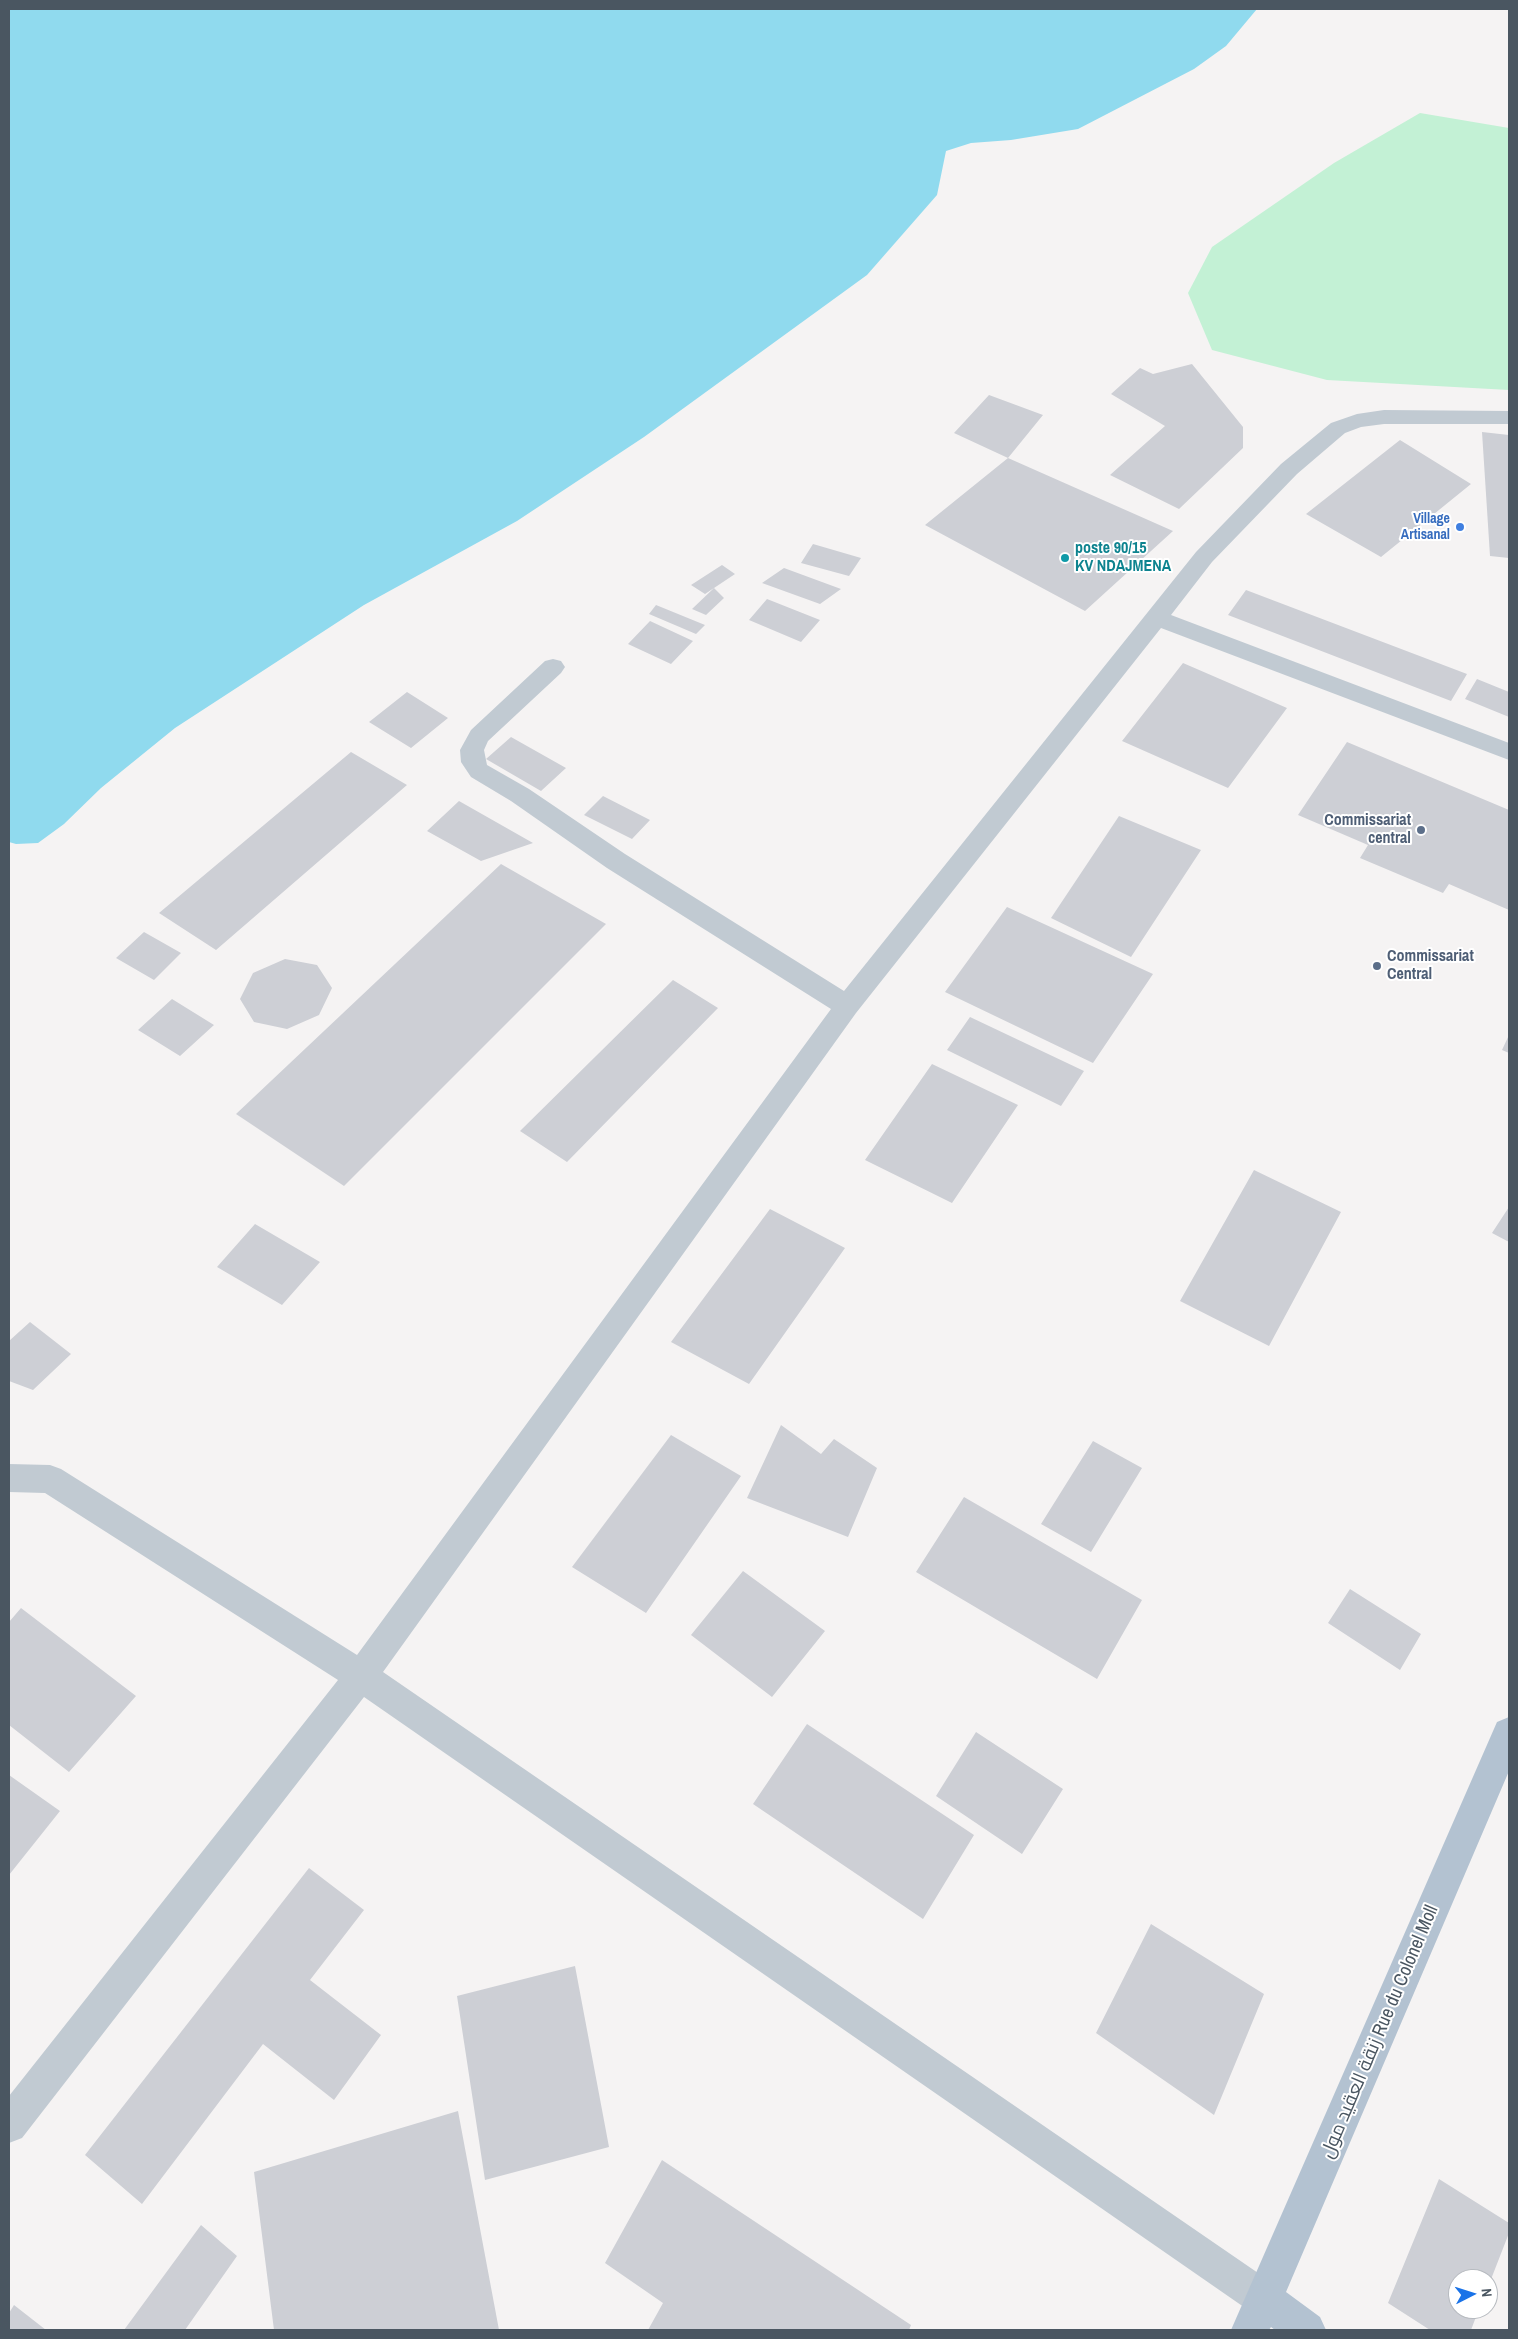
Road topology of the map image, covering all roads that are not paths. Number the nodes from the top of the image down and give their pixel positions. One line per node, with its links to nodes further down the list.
1 (1509, 418): 2 (street)
2 (1157, 618): 4 (street); 5 (street)
3 (552, 667): 5 (street)
4 (1509, 752)
5 (847, 1006): 7 (street)
6 (9, 1478): 7 (street)
7 (360, 1676): 9 (street); 10 (street)
8 (1509, 1733): 10 (main road, زنقة العقيد مول Rue du Colonel Moll)
9 (9, 2126)
10 (1257, 2315): 11 (main road)
11 (1307, 2330)

